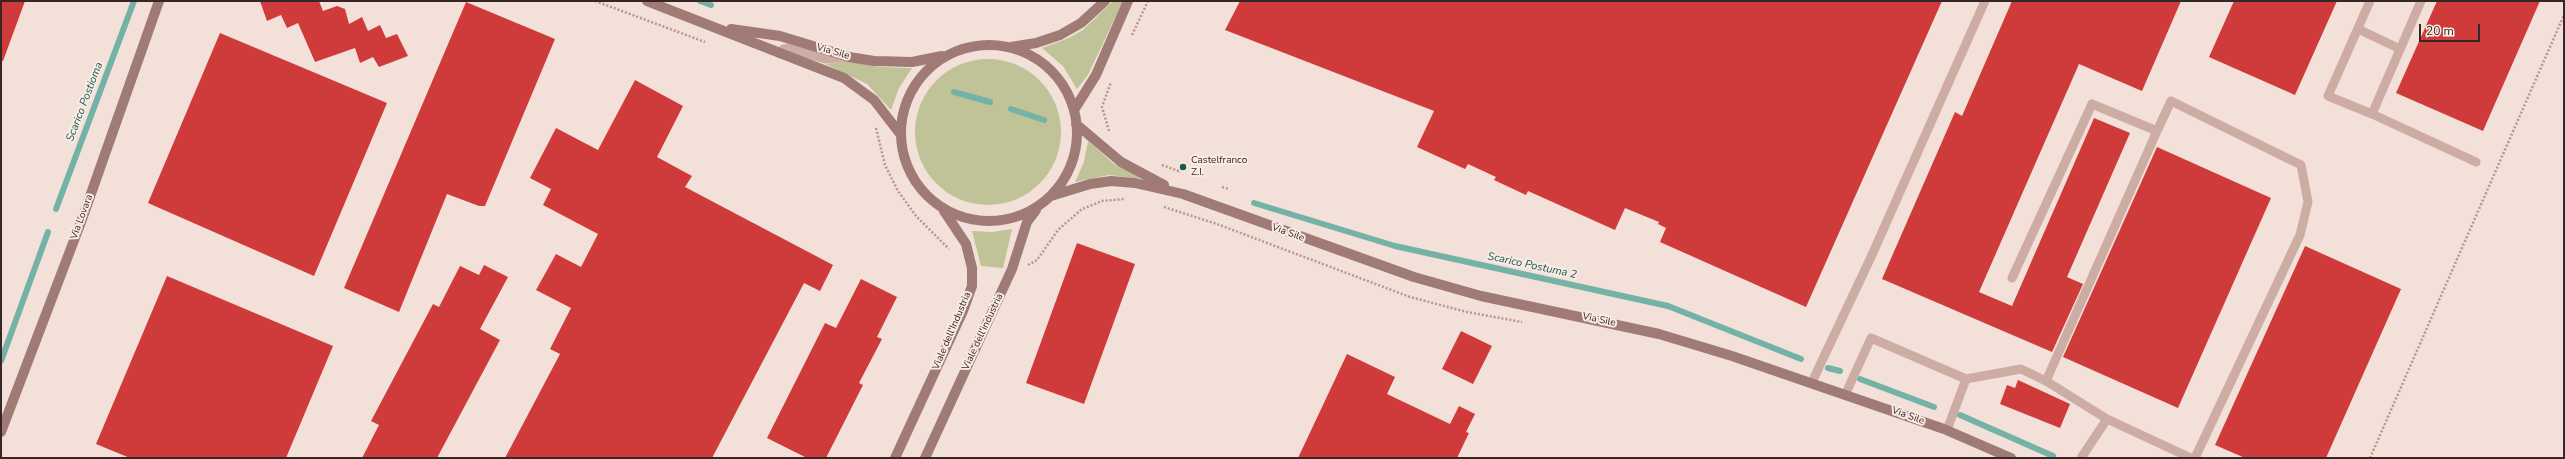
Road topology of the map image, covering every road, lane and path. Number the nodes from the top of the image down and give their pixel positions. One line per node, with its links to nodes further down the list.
1 (159, 1): 49 (street, Via Lovara)
2 (595, 1): 14 (path)
3 (647, 1): 11 (street, Via Sile)
4 (1105, 1): 15 (street)
5 (1128, 1): 21 (street)
6 (1148, 1): 13 (path)
7 (1985, 1): 45 (lane)
8 (2370, 1): 12 (lane)
9 (2421, 1): 16 (lane)
10 (2564, 16): 56 (path)
11 (718, 27): 17 (street, Via Sile); 19 (street, Via Sile)
12 (2358, 29): 16 (lane); 22 (lane)
13 (1128, 42)
14 (707, 43)
15 (1006, 47): 18 (street); 21 (street)
16 (2400, 49): 22 (lane)
17 (780, 54): 19 (lane); 26 (street, Via Sile)
18 (950, 54): 19 (street, Via Sile); 26 (street)
19 (849, 57)
20 (1113, 78): 27 (path)
21 (1074, 110): 24 (street)
22 (2372, 114): 28 (lane)
23 (874, 124): 39 (path)
24 (1076, 124): 33 (street, Via Sile); 34 (street)
25 (2157, 131): 41 (lane); 44 (lane); 55 (lane)
26 (901, 135): 36 (street)
27 (1110, 136)
28 (2476, 162)
29 (1160, 164): 30 (path)
30 (1181, 172)
31 (1222, 187): 32 (path)
32 (1229, 189)
33 (1183, 194): 34 (street, Via Sile); 45 (street, Via Sile)
34 (1052, 196): 37 (street)
35 (1130, 199): 40 (path)
36 (938, 205): 37 (street); 50 (street, Viale dell'Industria)
37 (1039, 206): 51 (street, Viale dell'industria)
38 (1160, 206): 42 (path)
39 (953, 254)
40 (1030, 265)
41 (2012, 278)
42 (1519, 322)
43 (1966, 379): 44 (lane); 46 (lane); 48 (lane)
44 (2046, 381): 47 (lane)
45 (1812, 382): 46 (street, Via Sile)
46 (1846, 393): 48 (street, Via Sile)
47 (2107, 419): 53 (lane); 54 (lane)
48 (1947, 430): 52 (street, Via Sile)
49 (1, 432)
50 (895, 458)
51 (925, 458)
52 (2012, 458)
53 (2081, 458)
54 (2191, 458)
55 (2195, 458)
56 (2370, 458)

